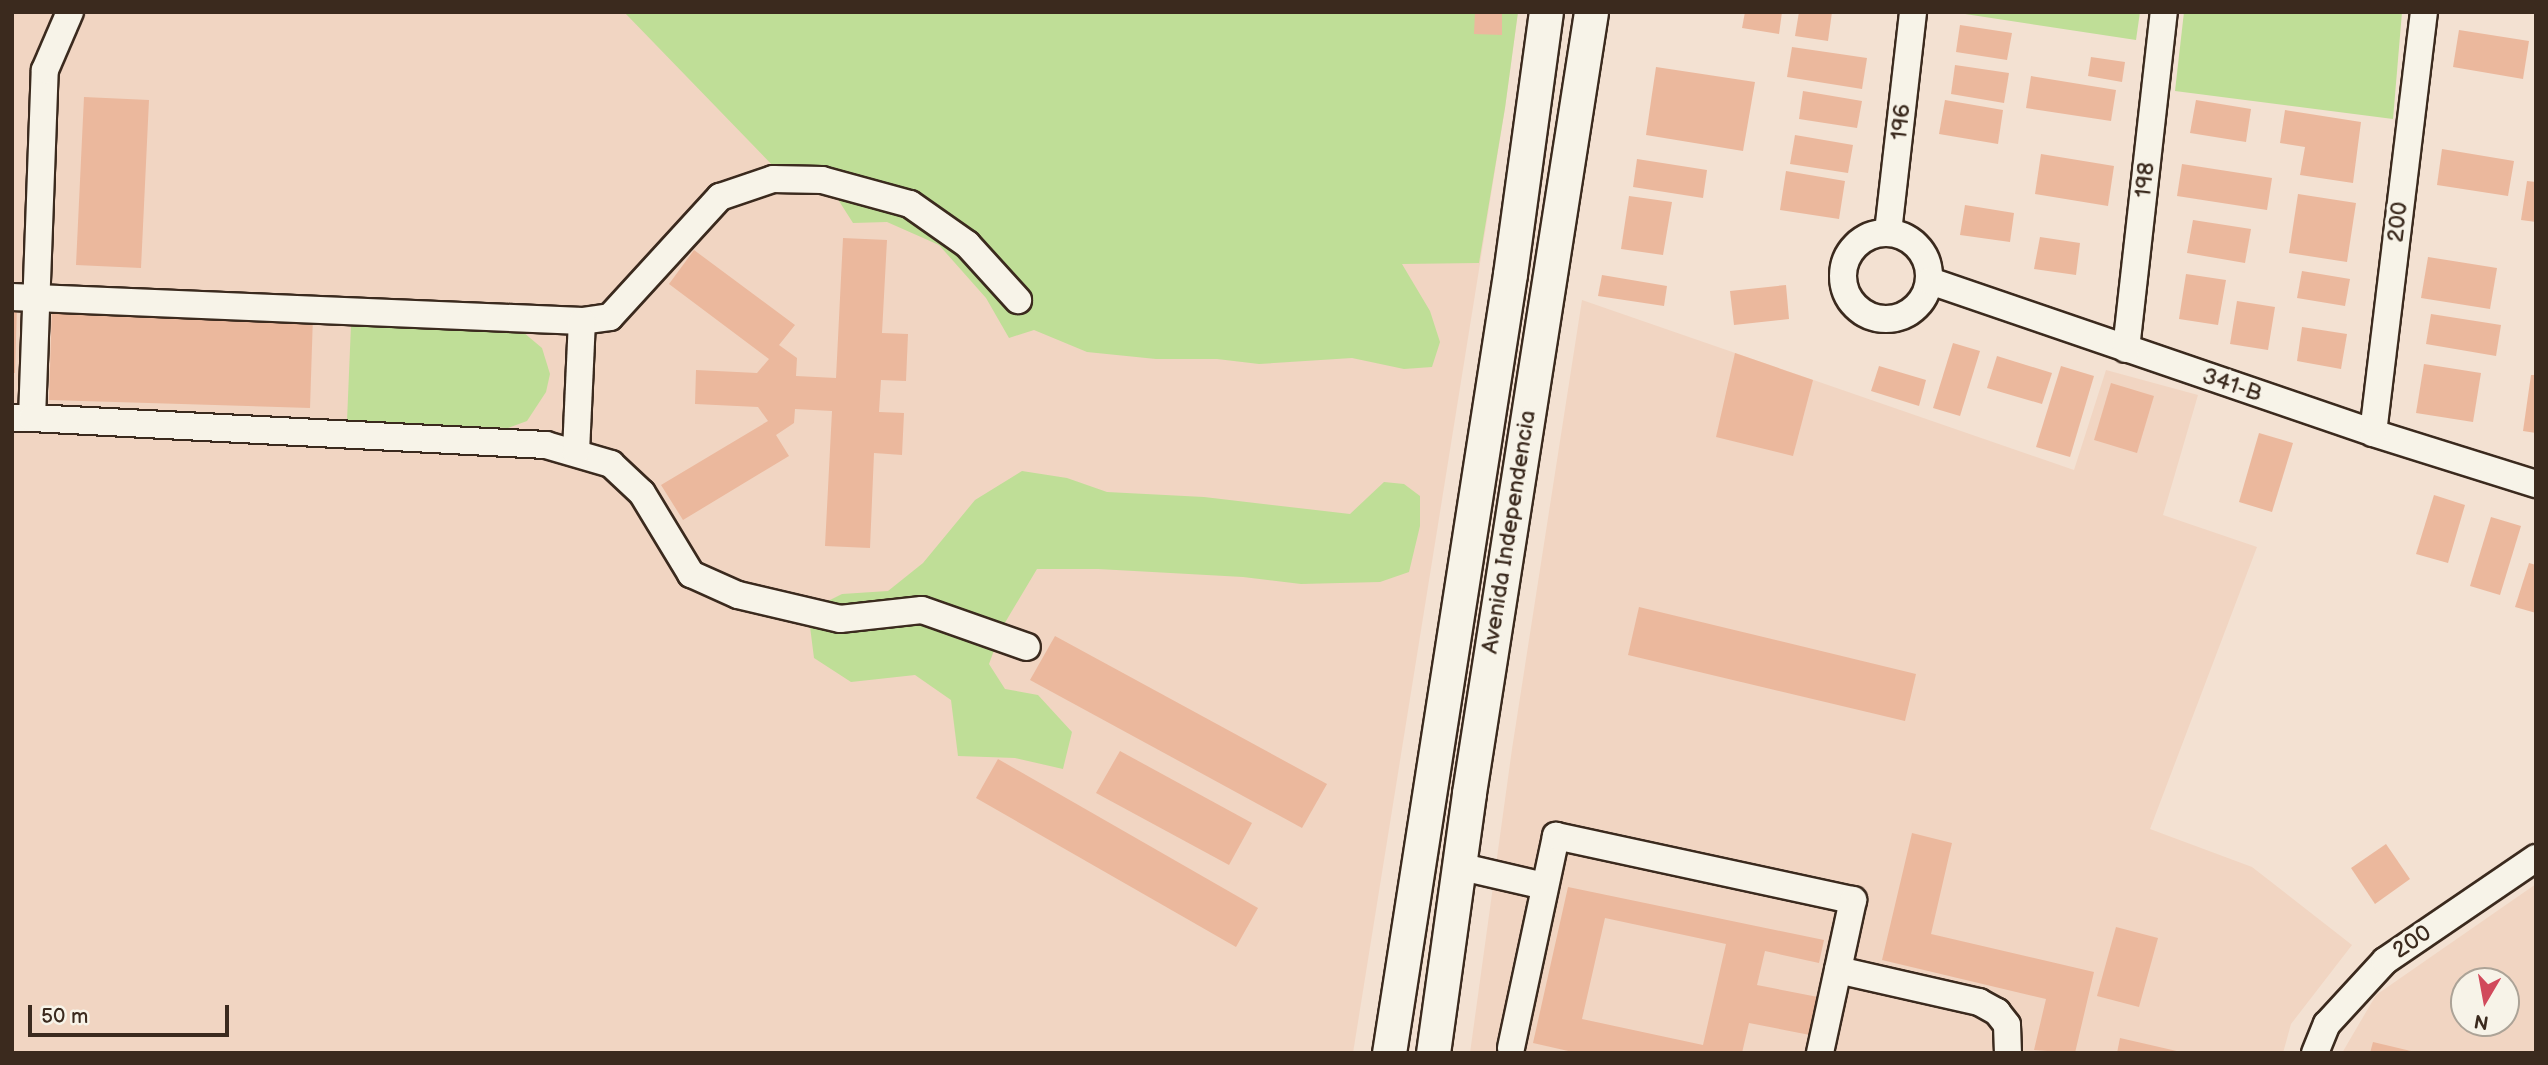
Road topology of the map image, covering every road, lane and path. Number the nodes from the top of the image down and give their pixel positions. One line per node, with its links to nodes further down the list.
1 (70, 12): 9 (street)
2 (1546, 12): 23 (main road, Avenida Independencia)
3 (1591, 12): 19 (main road, Avenida Independencia)
4 (1913, 12): 7 (street, 196)
5 (2164, 12): 12 (street, 198)
6 (2424, 12): 14 (street, 200)
7 (1888, 232): 8 (street); 8 (street)
8 (1930, 281): 12 (street, 341-B)
9 (23, 298): 11 (street); 13 (street)
10 (1018, 300): 11 (street)
11 (582, 321): 15 (street)
12 (2126, 349): 14 (street, 341-B)
13 (22, 418): 15 (street)
14 (2373, 433): 16 (street, 341-B)
15 (576, 453): 17 (street)
16 (2536, 484)
17 (1027, 648)
18 (2536, 858): 27 (street, 200)
19 (1458, 866): 20 (street); 24 (main road, Avenida Independencia)
20 (1544, 886): 21 (street); 22 (street)
21 (1838, 970): 25 (street); 26 (street)
22 (1511, 1048)
23 (1390, 1053)
24 (1433, 1053)
25 (1820, 1053)
26 (2008, 1053)
27 (2315, 1053)

